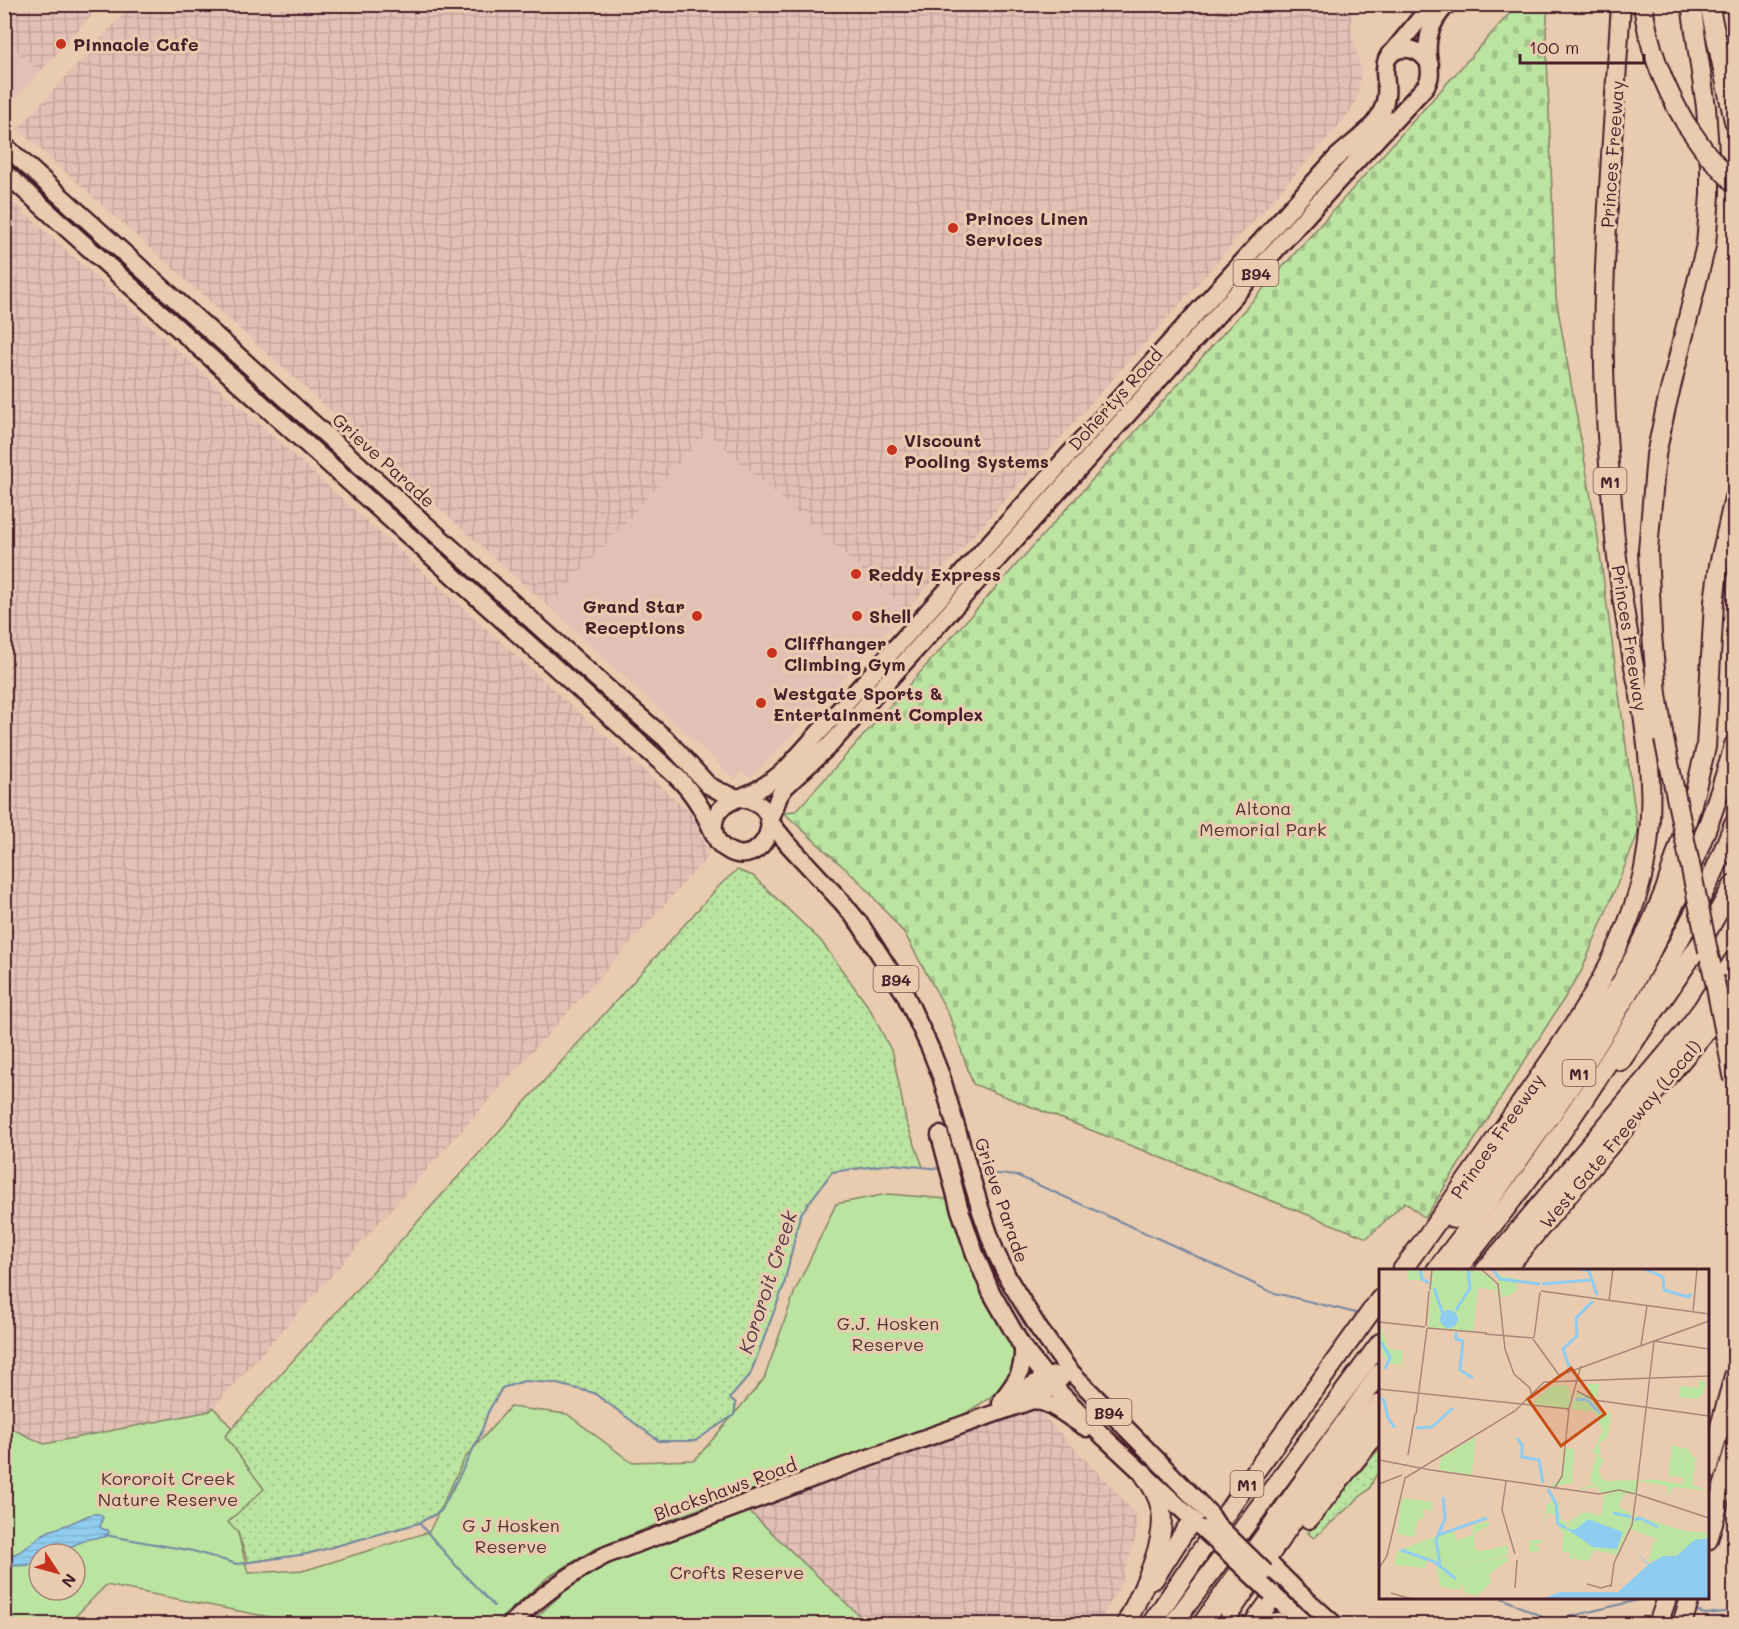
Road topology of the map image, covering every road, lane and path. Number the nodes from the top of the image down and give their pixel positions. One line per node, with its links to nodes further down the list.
1 (1432, 4): 7 (main road, Dohertys Road / B94)
2 (1448, 4): 8 (main road, Dohertys Road / B94)
3 (1621, 4): 31 (highway, Princes Freeway / M1)
4 (1643, 4): 14 (highway, bridge)
5 (1691, 4): 28 (highway, bridge)
6 (1709, 4): 11 (highway)
7 (1388, 57): 8 (main road); 9 (main road, Dohertys Road / B94)
8 (1430, 65): 10 (main road, Dohertys Road / B94)
9 (1384, 75): 10 (main road); 15 (main road, Dohertys Road / B94)
10 (1425, 87): 15 (main road, Dohertys Road / B94)
11 (1734, 121)
12 (4, 145): 20 (main road, Grieve Parade)
13 (4, 172): 23 (main road)
14 (1734, 183)
15 (1081, 454): 16 (main road, Dohertys Road / B94); 17 (main road, Dohertys Road / B94)
16 (1040, 487): 17 (main road); 20 (main road, Dohertys Road / B94)
17 (1053, 498): 21 (main road, Dohertys Road / B94)
18 (1733, 501): 27 (highway)
19 (1734, 745): 34 (highway, M1)
20 (739, 798): 21 (main road); 23 (main road, B94)
21 (770, 821): 23 (main road); 43 (main road, Grieve Parade / B94)
22 (1734, 823): 30 (highway, M1)
23 (715, 834)
24 (1734, 884): 30 (highway)
25 (1734, 960): 36 (highway)
26 (1734, 998): 37 (highway, West Gate Freeway (Local))
27 (1607, 1005): 31 (highway); 33 (highway)
28 (1734, 1080)
29 (940, 1135): 41 (main road, Grieve Parade / B94)
30 (1534, 1170): 35 (highway, M1)
31 (1443, 1215): 32 (highway, M1)
32 (1402, 1269)
33 (1416, 1269)
34 (1437, 1269)
35 (1458, 1269)
36 (1486, 1269)
37 (1506, 1269)
38 (1379, 1301): 42 (highway, M1)
39 (1379, 1321): 42 (highway)
40 (1379, 1343): 42 (highway, M1)
41 (1023, 1348): 46 (main road, Grieve Parade / B94); 48 (main road)
42 (1358, 1351): 65 (highway, M1); 66 (highway, M1)
43 (1069, 1370): 46 (main road); 56 (main road, Grieve Parade / B94)
44 (1379, 1374): 67 (highway, M1)
45 (1734, 1376): 54 (highway)
46 (1049, 1382): 47 (main road, Blackshaws Road); 48 (main road, Blackshaws Road); 52 (main road, Grieve Parade / B94)
47 (1032, 1400): 50 (main road, Blackshaws Road); 52 (main road)
48 (1000, 1403): 50 (main road, Blackshaws Road)
49 (1379, 1405): 62 (highway)
50 (969, 1422): 63 (main road, Blackshaws Road)
51 (1379, 1430): 62 (highway)
52 (1104, 1437): 55 (main road, Grieve Parade / B94)
53 (1734, 1449): 57 (highway)
54 (1709, 1463)
55 (1143, 1473): 56 (main road, Grieve Parade / B94); 64 (highway)
56 (1202, 1521): 58 (main road, Grieve Parade / B94); 59 (main road, Grieve Parade / B94, bridge); 64 (highway)
57 (1709, 1533)
58 (1268, 1568): 59 (main road); 72 (main road, Grieve Parade / B94)
59 (1271, 1593): 68 (highway); 71 (main road, Grieve Parade / B94)
60 (1666, 1599): 73 (highway)
61 (1690, 1599): 74 (highway)
62 (1226, 1619)
63 (511, 1624)
64 (1126, 1624)
65 (1151, 1624)
66 (1173, 1624)
67 (1202, 1624)
68 (1253, 1624)
69 (1262, 1624): 70 (highway)
70 (1288, 1624)
71 (1305, 1624)
72 (1334, 1624)
73 (1658, 1624)
74 (1682, 1624)

